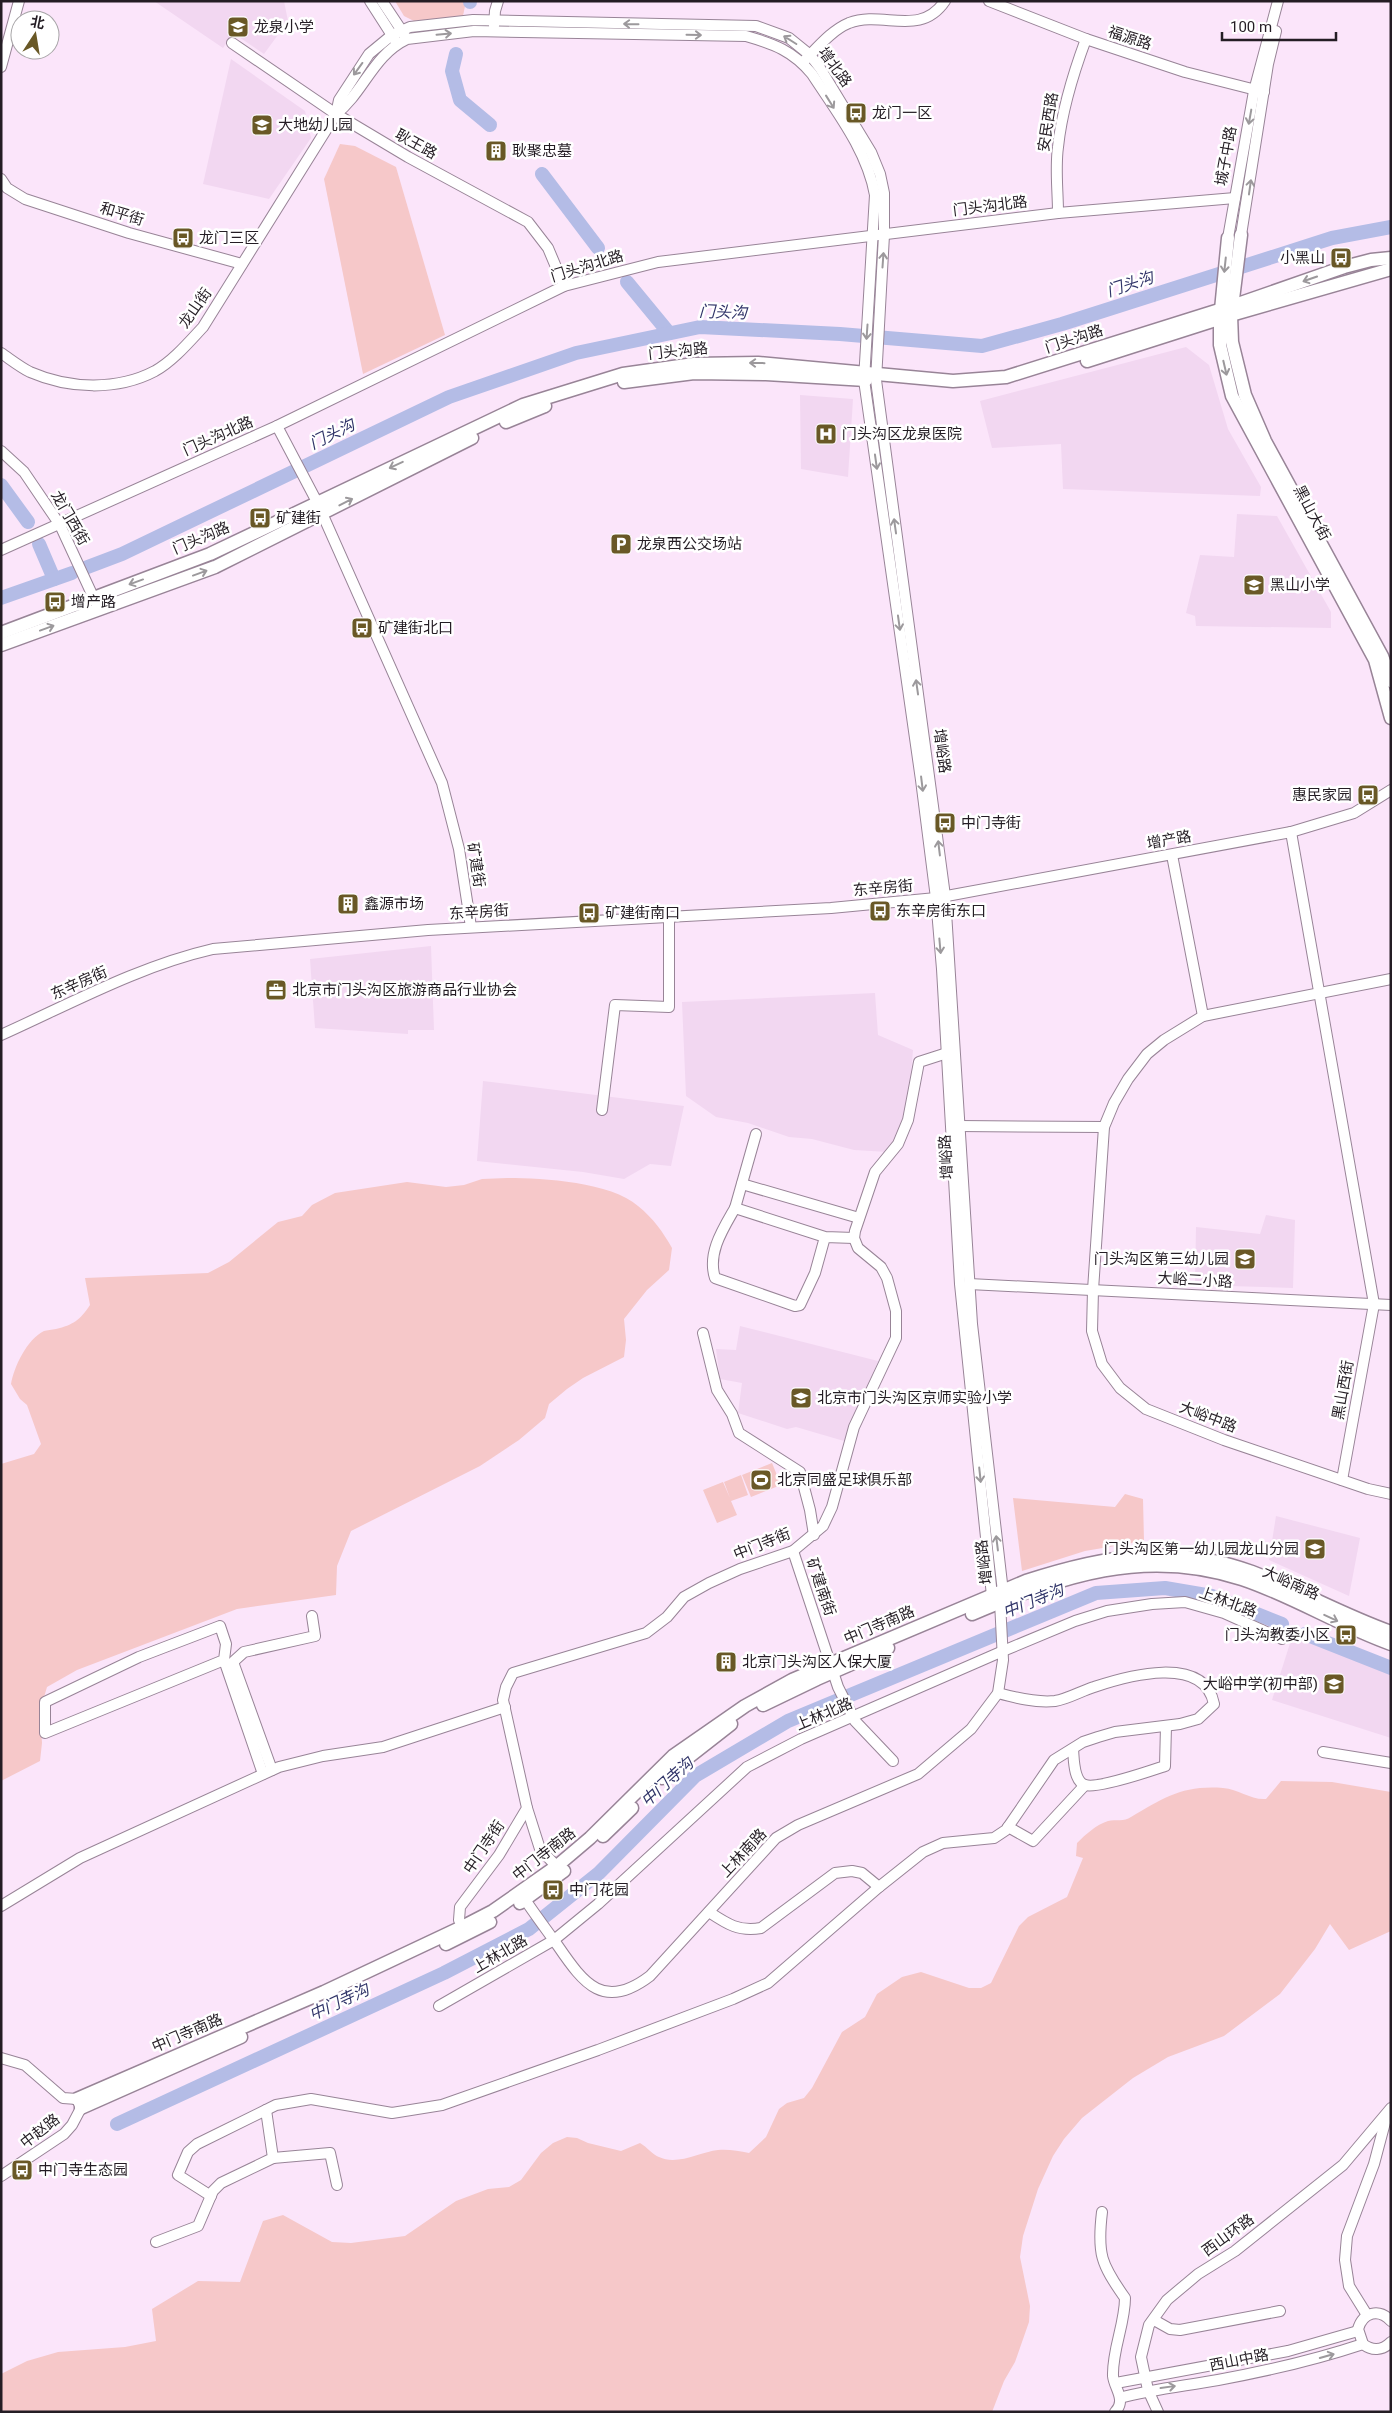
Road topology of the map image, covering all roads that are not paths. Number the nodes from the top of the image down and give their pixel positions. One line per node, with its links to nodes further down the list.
1 (19, 1): 15 (street)
2 (370, 1): 11 (street)
3 (382, 1): 11 (street)
4 (498, 1): 9 (street)
5 (945, 1): 14 (street)
6 (989, 1): 12 (street, 福源路)
7 (1278, 1): 16 (street, 城子中路)
8 (1283, 1): 16 (street, 城子中路)
9 (493, 20): 10 (street); 11 (street, 增北路); 14 (street, 增北路, one-way to 9)
10 (494, 32): 11 (street, 增北路, one-way to 10); 14 (street, 增北路, one-way to 14)
11 (399, 37): 17 (street, 龙山街)
12 (1086, 39): 16 (street, 福源路); 20 (street, 安民西路)
13 (232, 43): 17 (street, 耿王路)
14 (806, 58): 21 (street, 增北路)
15 (1, 67)
16 (1259, 92): 19 (street, 城子中路, one-way to 19); 22 (street, 城子中路, one-way to 16)
17 (336, 114): 25 (street, 龙山街); 27 (street, 耿王路)
18 (1, 179): 25 (street, 和平街)
19 (1235, 198): 20 (street, 门头沟北路); 23 (street, 城子中路)
20 (1058, 213): 21 (street, 门头沟北路)
21 (879, 235): 27 (street, 门头沟北路); 30 (street, 增北路)
22 (1241, 235): 28 (main road)
23 (1228, 238): 28 (main road, 城子中路, one-way to 28)
24 (1391, 258): 28 (main road, 门头沟路, one-way to 28)
25 (242, 264): 29 (street, 龙山街)
26 (1391, 269): 28 (main road, 门头沟路)
27 (564, 286): 31 (street, 门头沟北路)
28 (1226, 312): 30 (main road, 门头沟路); 40 (main road, 黑山大街); 41 (main road, 黑山大街, one-way to 41)
29 (1, 352)
30 (870, 376): 33 (main road, 门头沟路, one-way to 33); 34 (main road, 门头沟路, one-way to 30); 45 (street, 增峪路)
31 (277, 426): 33 (street, 矿建街); 35 (street, 门头沟北路)
32 (1, 452): 35 (street, 龙门西街)
33 (315, 498): 34 (street, 矿建街); 37 (main road, 门头沟路, one-way to 37)
34 (322, 514): 37 (main road, 门头沟路, one-way to 34); 47 (street, 矿建街)
35 (60, 525): 36 (street, 门头沟北路); 37 (street, 龙门西街)
36 (1, 550)
37 (96, 603): 38 (main road, 门头沟路); 39 (main road, 门头沟路, one-way to 37)
38 (1, 633)
39 (1, 645)
40 (1391, 681)
41 (1391, 718)
42 (1391, 790): 43 (street, 增产路)
43 (1291, 832): 44 (street, 增产路); 49 (street)
44 (1172, 855): 45 (street, 增产路); 50 (street)
45 (940, 897): 46 (street, 东辛房街); 52 (street, 增峪路, one-way to 52); 54 (street, 增峪路)
46 (669, 917): 47 (street, 东辛房街); 53 (street)
47 (471, 927): 51 (street, 东辛房街)
48 (1391, 980): 49 (street)
49 (1320, 994): 50 (street); 64 (street)
50 (1203, 1016): 55 (street, 大峪中路)
51 (1, 1034)
52 (947, 1053): 59 (street); 71 (street, 增峪路, one-way to 71)
53 (602, 1110)
54 (959, 1126): 55 (street); 62 (street, 增峪路)
55 (1104, 1127): 63 (street, 大峪中路)
56 (756, 1134): 57 (street)
57 (742, 1184): 58 (street); 59 (street)
58 (734, 1208): 60 (street); 60 (street)
59 (859, 1218): 61 (street)
60 (825, 1237): 61 (street)
61 (854, 1238): 69 (street, 中门寺街)
62 (968, 1284): 63 (street, 大峪二小路); 71 (street, 增峪路, one-way to 62)
63 (1092, 1290): 64 (street, 大峪二小路); 67 (street, 大峪中路)
64 (1374, 1304): 65 (street, 大峪二小路); 67 (street, 黑山西街)
65 (1391, 1305)
66 (704, 1333): 69 (street, 矿建南街)
67 (1342, 1480): 68 (street, 大峪中路)
68 (1391, 1494)
69 (814, 1535): 70 (street, 中门寺街)
70 (793, 1551): 78 (street, 矿建南街); 80 (street, 中门寺街)
71 (998, 1597): 73 (main road, 大峪南路); 75 (main road, 大峪南路, one-way to 75); 76 (street); 78 (main road, 中门寺南路)
72 (312, 1616): 87 (street)
73 (1391, 1632)
74 (1282, 1639): 76 (street, 上林北路)
75 (1391, 1644)
76 (1003, 1646): 79 (street); 81 (street, 上林北路)
77 (224, 1660): 77 (street); 87 (street)
78 (831, 1668): 81 (street, 矿建南街); 91 (main road, 中门寺南路)
79 (998, 1693): 82 (street); 95 (street, 上林南路)
80 (505, 1707): 87 (street); 89 (street, 中门寺街)
81 (854, 1717): 85 (street, 矿建南街); 97 (street, 上林北路)
82 (1166, 1726): 83 (street); 88 (street)
83 (1073, 1749): 88 (street); 90 (street)
84 (1323, 1752): 86 (street)
85 (893, 1761)
86 (1391, 1763)
87 (268, 1772): 94 (street)
88 (1085, 1785): 90 (street)
89 (527, 1808): 91 (street); 96 (street, 中门寺街)
90 (1008, 1827): 92 (street)
91 (560, 1870): 93 (main road, 中门寺南路)
92 (878, 1887): 95 (street); 101 (street)
93 (526, 1901): 96 (main road, 中门寺南路); 97 (street, 上林南路)
94 (1, 1906)
95 (709, 1912): 97 (street, 上林南路)
96 (464, 1931): 100 (main road, 中门寺南路)
97 (554, 1940): 98 (street, 上林北路)
98 (439, 2006)
99 (3, 2057): 100 (street)
100 (79, 2103): 104 (street, 中赵路)
101 (266, 2110): 103 (street); 106 (street)
102 (1389, 2111): 110 (street); 112 (street, 西山环路)
103 (273, 2158): 105 (street); 106 (street)
104 (1, 2176)
105 (337, 2185)
106 (211, 2196): 108 (street)
107 (1102, 2212): 117 (street)
108 (156, 2242)
109 (1280, 2311): 112 (street)
110 (1367, 2315): 111 (street); 113 (street)
111 (1390, 2318)
112 (1154, 2320): 116 (street, 西山环路)
113 (1358, 2331): 114 (street); 116 (street, 西山中路)
114 (1363, 2344): 115 (street); 118 (street, 西山中路, one-way to 114)
115 (1390, 2346)
116 (1145, 2377): 117 (street, 西山中路); 118 (street, 西山环路)
117 (1116, 2383): 119 (street)
118 (1148, 2390): 119 (street, 西山中路); 121 (street, 西山环路)
119 (1120, 2398): 120 (street)
120 (1115, 2412)
121 (1158, 2412)

